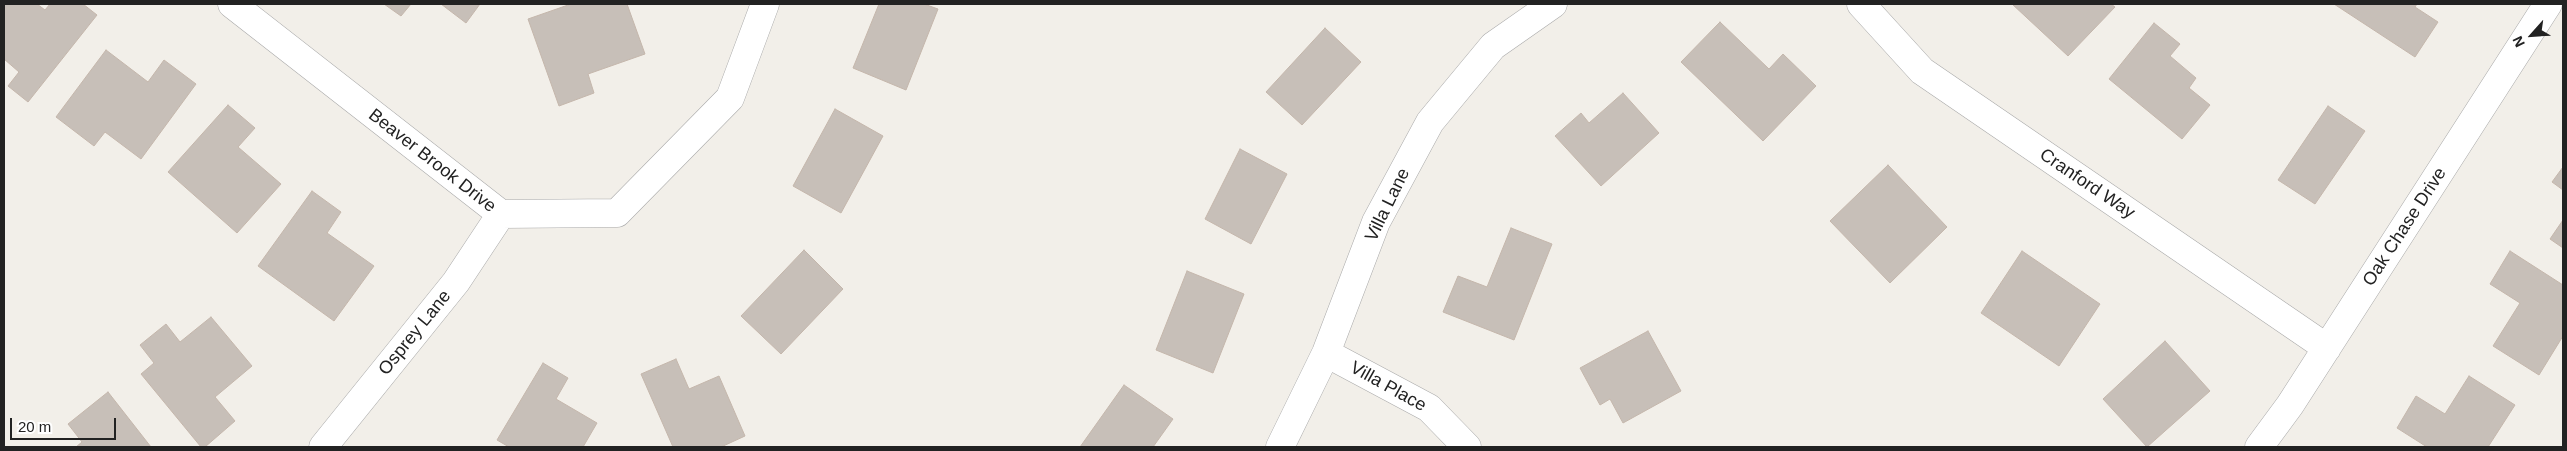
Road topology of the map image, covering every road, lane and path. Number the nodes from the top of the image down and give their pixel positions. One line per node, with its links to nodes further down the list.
1 (232, 4): 6 (street, Beaver Brook Drive)
2 (765, 4): 6 (street, Beaver Brook Drive)
3 (1553, 4): 8 (street, Villa Lane)
4 (1861, 4): 7 (street, Cranford Way)
5 (2548, 4): 7 (street, Oak Chase Drive)
6 (501, 214): 9 (street, Osprey Lane)
7 (2327, 348): 12 (street, Oak Chase Drive)
8 (1326, 353): 10 (street, Villa Lane); 11 (street, Villa Place)
9 (322, 447)
10 (1280, 447)
11 (1467, 447)
12 (2259, 447)

